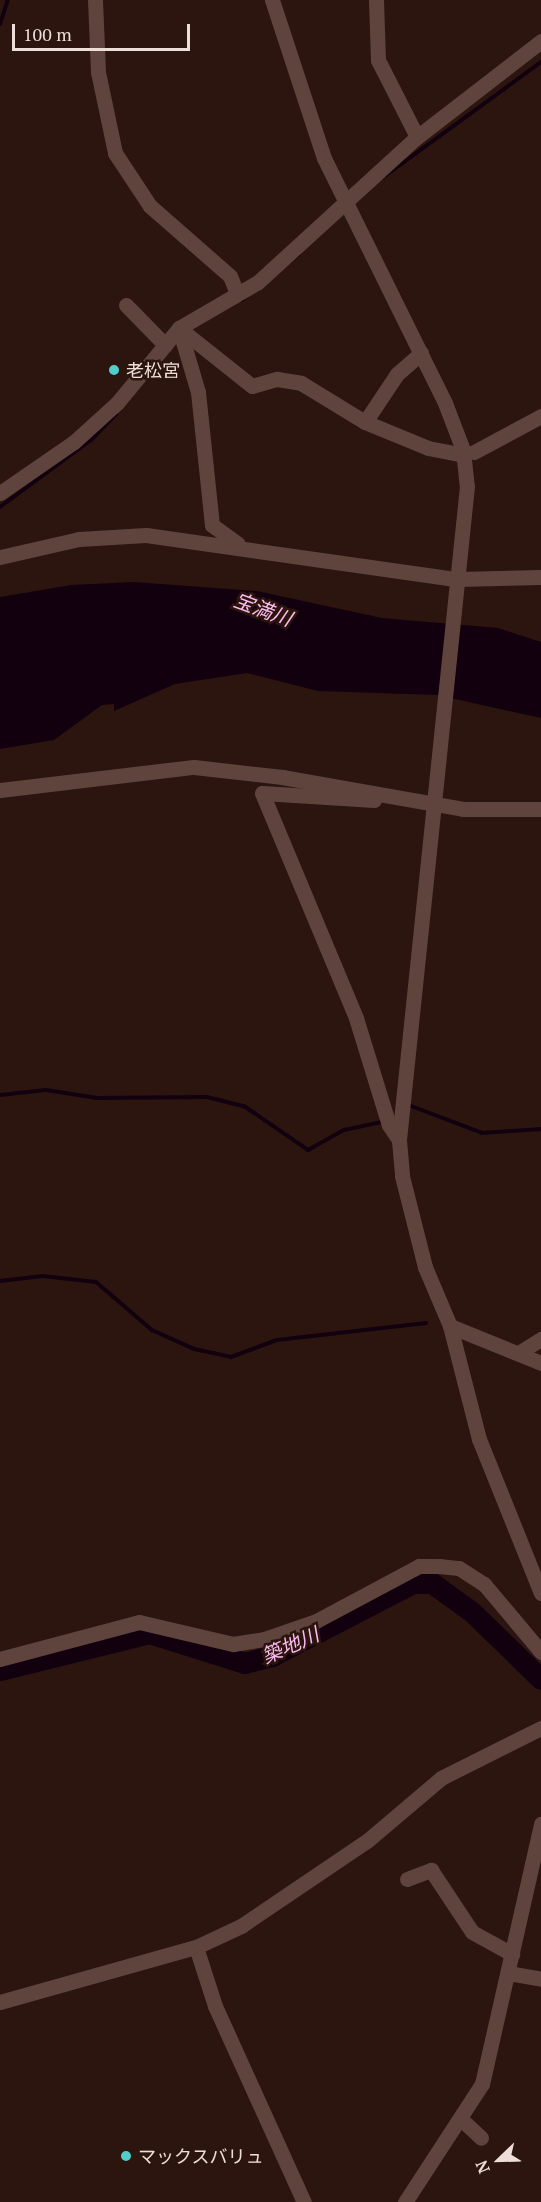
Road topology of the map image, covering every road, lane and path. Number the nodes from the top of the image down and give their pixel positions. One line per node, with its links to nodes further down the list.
1 (96, 0): 7 (street)
2 (272, 0): 6 (street)
3 (376, 0): 5 (street)
4 (541, 41): 5 (street)
5 (417, 137): 6 (street)
6 (345, 201): 7 (street); 11 (street)
7 (237, 293): 9 (street)
8 (126, 304): 10 (street)
9 (179, 328): 10 (street); 13 (street); 15 (street)
10 (165, 345): 14 (street)
11 (421, 353): 13 (street); 20 (street)
12 (541, 416): 13 (street)
13 (365, 422)
14 (0, 493)
15 (212, 525): 16 (street); 17 (street)
16 (180, 539): 17 (street); 18 (street)
17 (241, 546): 20 (street)
18 (0, 557)
19 (541, 577): 20 (street)
20 (457, 579): 23 (street)
21 (0, 790): 22 (street)
22 (391, 798): 23 (street); 25 (street)
23 (430, 799): 24 (street); 25 (street)
24 (541, 809)
25 (399, 1140): 26 (street)
26 (450, 1326): 28 (street); 30 (street)
27 (541, 1339): 28 (street)
28 (520, 1352): 29 (street)
29 (541, 1363)
30 (541, 1593)
31 (541, 1652): 32 (street)
32 (0, 1659)
33 (541, 1728): 36 (street)
34 (541, 1824): 37 (street)
35 (407, 1879): 37 (street)
36 (196, 1947): 40 (street); 43 (street)
37 (512, 1954): 38 (street)
38 (508, 1973): 39 (street); 41 (street)
39 (541, 1979)
40 (0, 2002)
41 (462, 2120): 42 (street); 44 (street)
42 (481, 2138)
43 (304, 2202)
44 (405, 2202)

